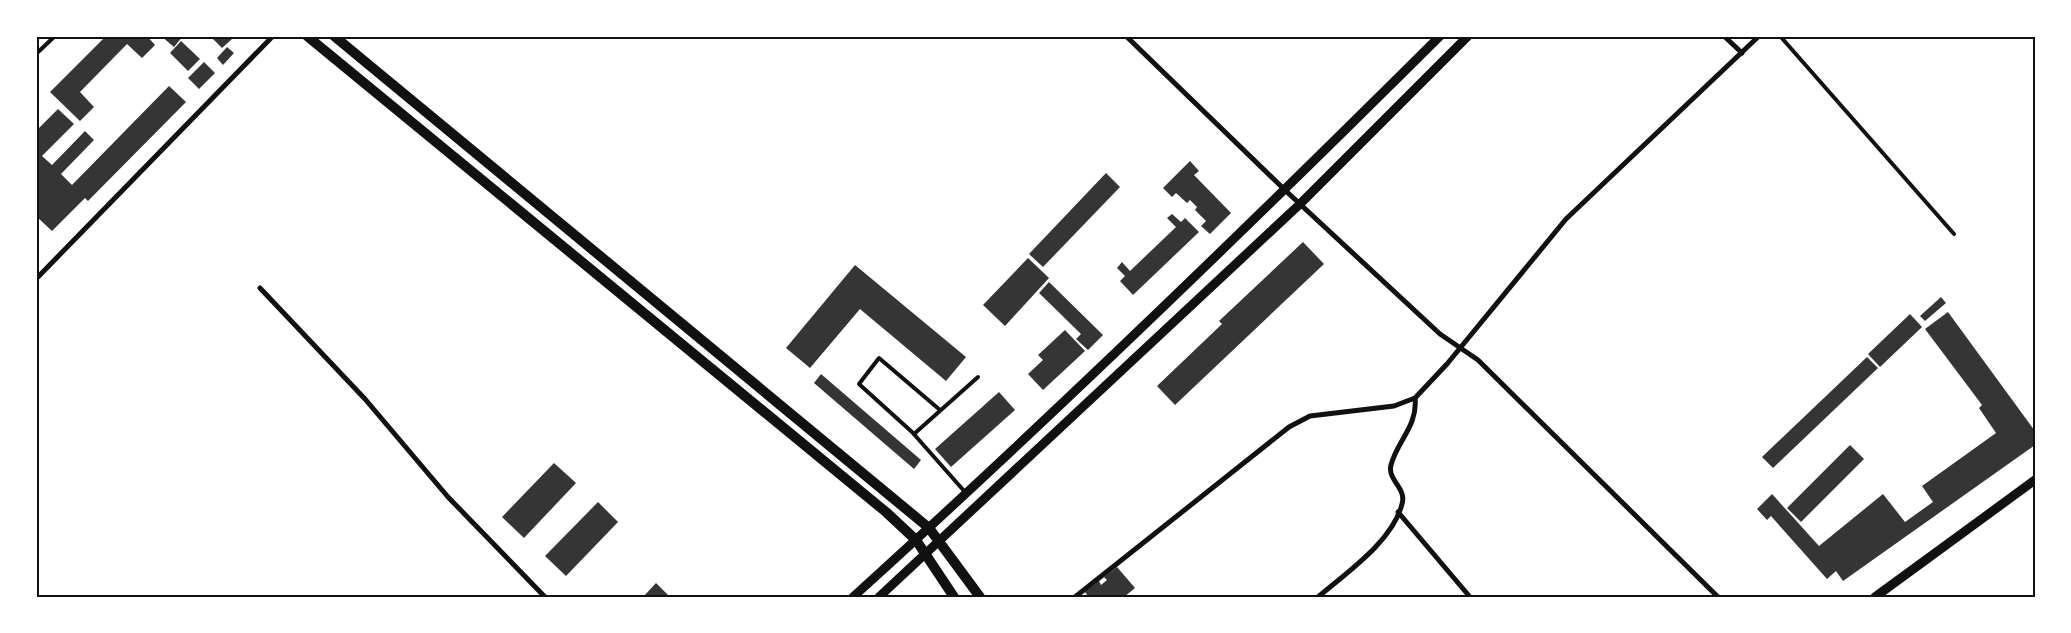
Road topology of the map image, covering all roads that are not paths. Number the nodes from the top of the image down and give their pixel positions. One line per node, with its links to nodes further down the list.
1 (55, 36): 12 (lane)
2 (273, 36): 16 (street)
3 (306, 36): 27 (main road)
4 (334, 36): 26 (main road)
5 (1126, 36): 13 (street)
6 (1440, 36): 13 (street)
7 (1468, 36): 14 (street)
8 (1724, 36): 11 (street)
9 (1759, 36): 11 (street)
10 (1780, 36): 15 (lane)
11 (1742, 53): 18 (street)
12 (36, 54)
13 (1285, 190): 14 (street); 24 (street)
14 (1300, 204): 18 (street); 28 (street)
15 (1954, 234)
16 (36, 279)
17 (260, 288): 30 (street)
18 (1461, 348): 20 (street); 38 (street)
19 (978, 377): 21 (lane)
20 (1415, 398): 25 (street); 35 (street)
21 (940, 410): 22 (lane); 22 (lane)
22 (914, 434): 24 (lane)
23 (2035, 480): 39 (street)
24 (966, 493): 26 (street)
25 (1398, 512): 36 (street); 37 (street)
26 (929, 528): 27 (street); 28 (main road)
27 (916, 540): 29 (main road); 31 (street)
28 (941, 541): 29 (street); 34 (main road)
29 (926, 554): 32 (street); 33 (main road)
30 (545, 597)
31 (853, 597)
32 (879, 597)
33 (954, 597)
34 (980, 597)
35 (1074, 597)
36 (1318, 597)
37 (1470, 597)
38 (1718, 597)
39 (1876, 597)

